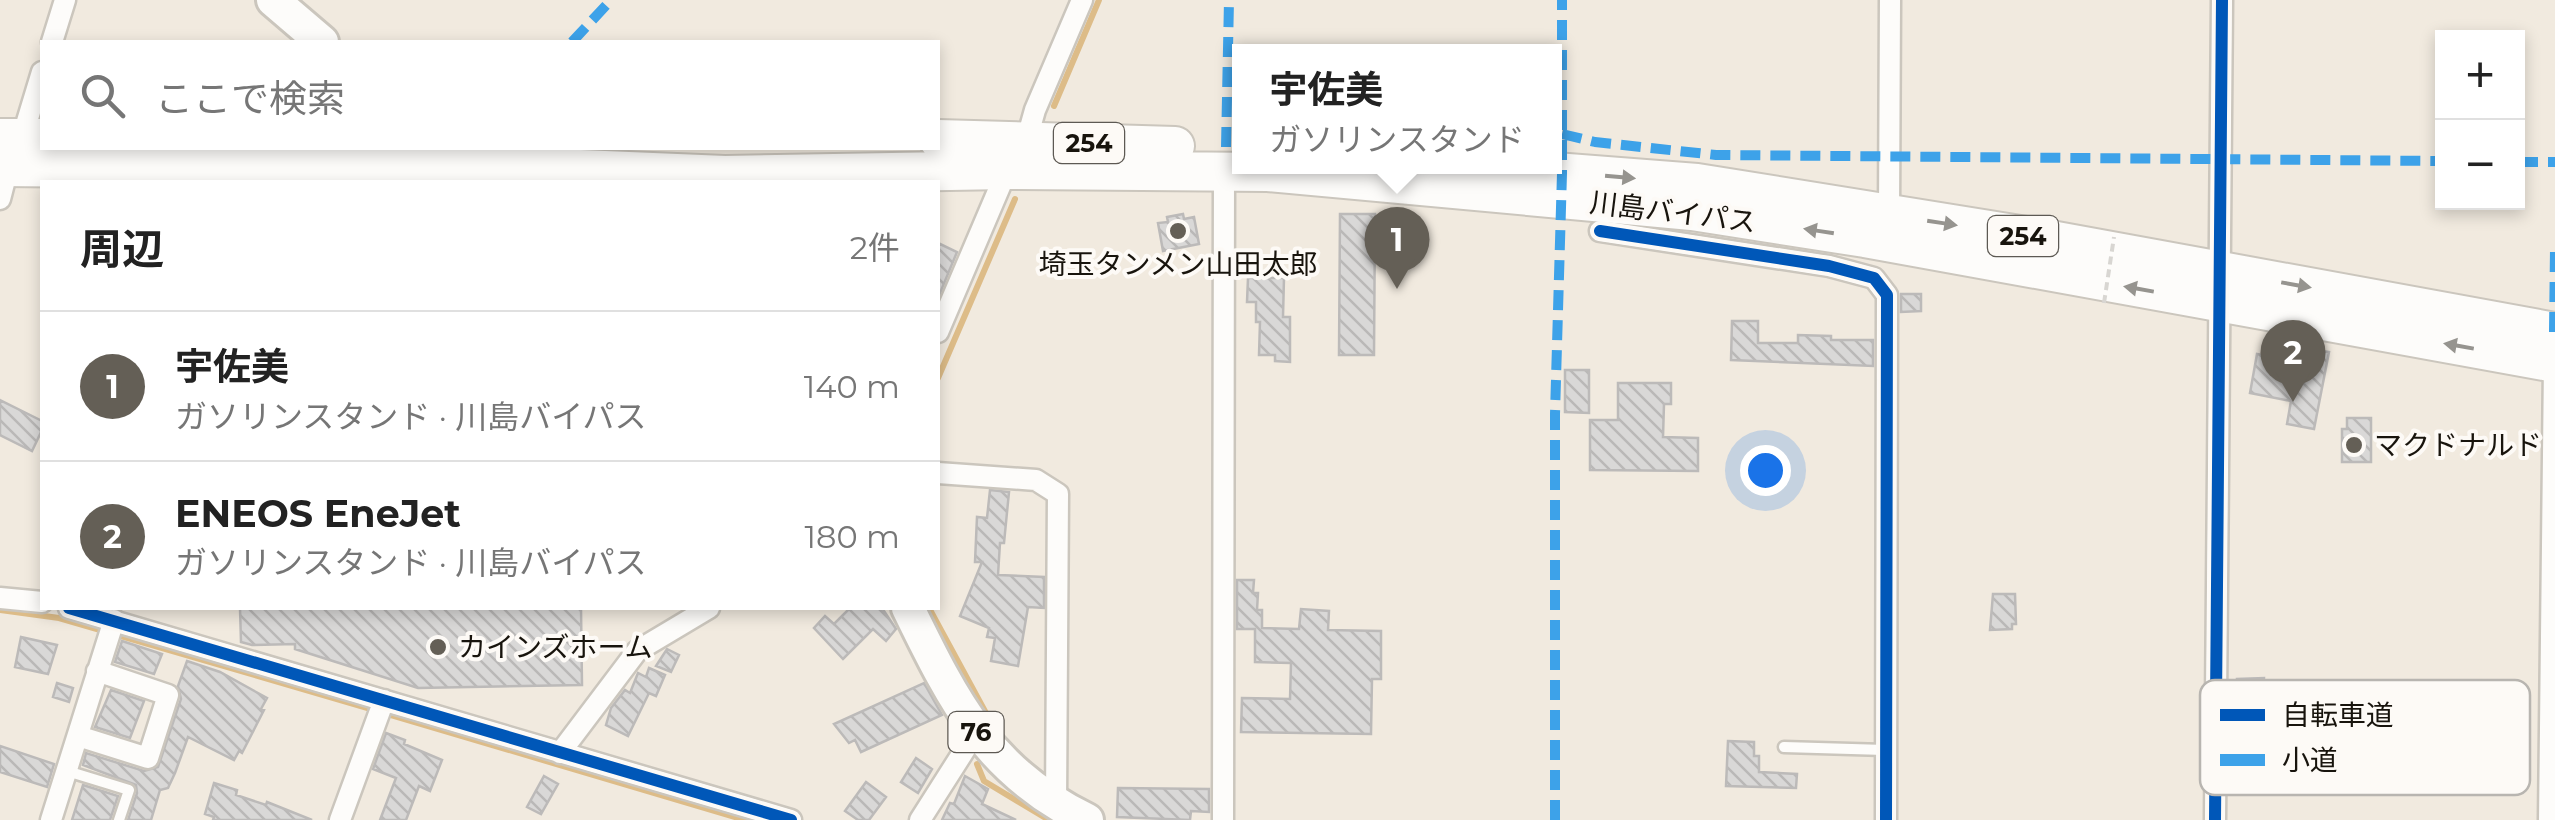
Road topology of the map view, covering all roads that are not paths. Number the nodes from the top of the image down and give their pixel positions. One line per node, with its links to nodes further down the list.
1 (66, 0): 6 (street)
2 (273, 0): 7 (main road)
3 (1082, 0): 10 (street)
4 (1890, 0): 16 (street)
5 (2222, 0): 18 (street)
6 (53, 40)
7 (320, 40)
8 (40, 78): 11 (street)
9 (940, 139): 10 (highway, 川島バイパス / 254)
10 (1016, 156): 12 (highway, 川島バイパス / 254); 13 (highway, 川島バイパス / 254); 19 (street)
11 (12, 158): 13 (highway, 川島バイパス / 254)
12 (1232, 160): 46 (street)
13 (457, 165)
14 (1562, 172): 16 (highway, 川島バイパス / 254, one-way to 16)
15 (1290, 174): 18 (highway, 川島バイパス / 254, one-way to 15)
16 (1889, 214): 18 (highway, 川島バイパス / 254, one-way to 18)
17 (1600, 232): 35 (street)
18 (2220, 287): 20 (highway, 川島バイパス / 254); 29 (street)
19 (940, 327)
20 (2554, 353): 30 (street)
21 (940, 472): 39 (street)
22 (0, 598): 23 (street)
23 (40, 602)
24 (76, 610): 27 (street)
25 (706, 610): 36 (street)
26 (909, 610): 32 (main road, 76)
27 (114, 620): 28 (street); 31 (street)
28 (98, 671): 33 (street); 33 (street)
29 (2216, 680)
30 (2552, 691): 49 (street)
31 (384, 700): 36 (street); 42 (street)
32 (976, 732): 39 (main road, 76); 44 (street)
33 (78, 736): 37 (street)
34 (1784, 747): 35 (lane)
35 (1885, 750): 47 (street)
36 (560, 753): 43 (street)
37 (66, 771): 40 (street); 41 (lane)
38 (2215, 795): 48 (street)
39 (1056, 804): 45 (main road, 76)
40 (51, 820)
41 (119, 820)
42 (340, 820)
43 (792, 820)
44 (920, 820)
45 (1087, 820)
46 (1223, 820)
47 (1886, 820)
48 (2215, 820)
49 (2549, 820)

